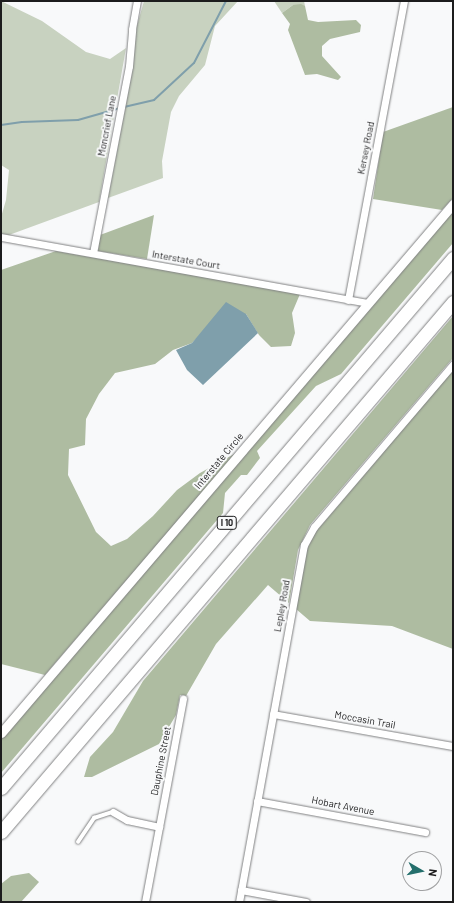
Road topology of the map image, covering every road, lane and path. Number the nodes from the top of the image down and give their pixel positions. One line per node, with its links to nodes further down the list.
1 (137, 1): 5 (street, Moncrief Lane)
2 (404, 1): 7 (street, Kersey Road)
3 (453, 204): 9 (street, Interstate Circle)
4 (1, 237): 5 (street, Interstate Court)
5 (93, 254): 7 (street, Interstate Court)
6 (453, 258): 15 (highway, I 10)
7 (348, 300): 9 (street, Interstate Court)
8 (453, 302): 19 (highway)
9 (368, 303): 13 (street, Interstate Circle)
10 (453, 364): 12 (street, Lepley Road)
11 (183, 699): 18 (street, Dauphine Street)
12 (273, 714): 14 (street, Moccasin Trail); 16 (street, Lepley Road)
13 (1, 733)
14 (453, 746)
15 (1, 788)
16 (257, 801): 20 (street, Hobart Avenue); 22 (street, Lepley Road)
17 (113, 812): 18 (street); 21 (lane)
18 (159, 827): 23 (street, Dauphine Street)
19 (1, 832)
20 (425, 832)
21 (78, 842)
22 (241, 890): 24 (street, Lepley Road); 25 (street)
23 (145, 902)
24 (239, 902)
25 (306, 902)

